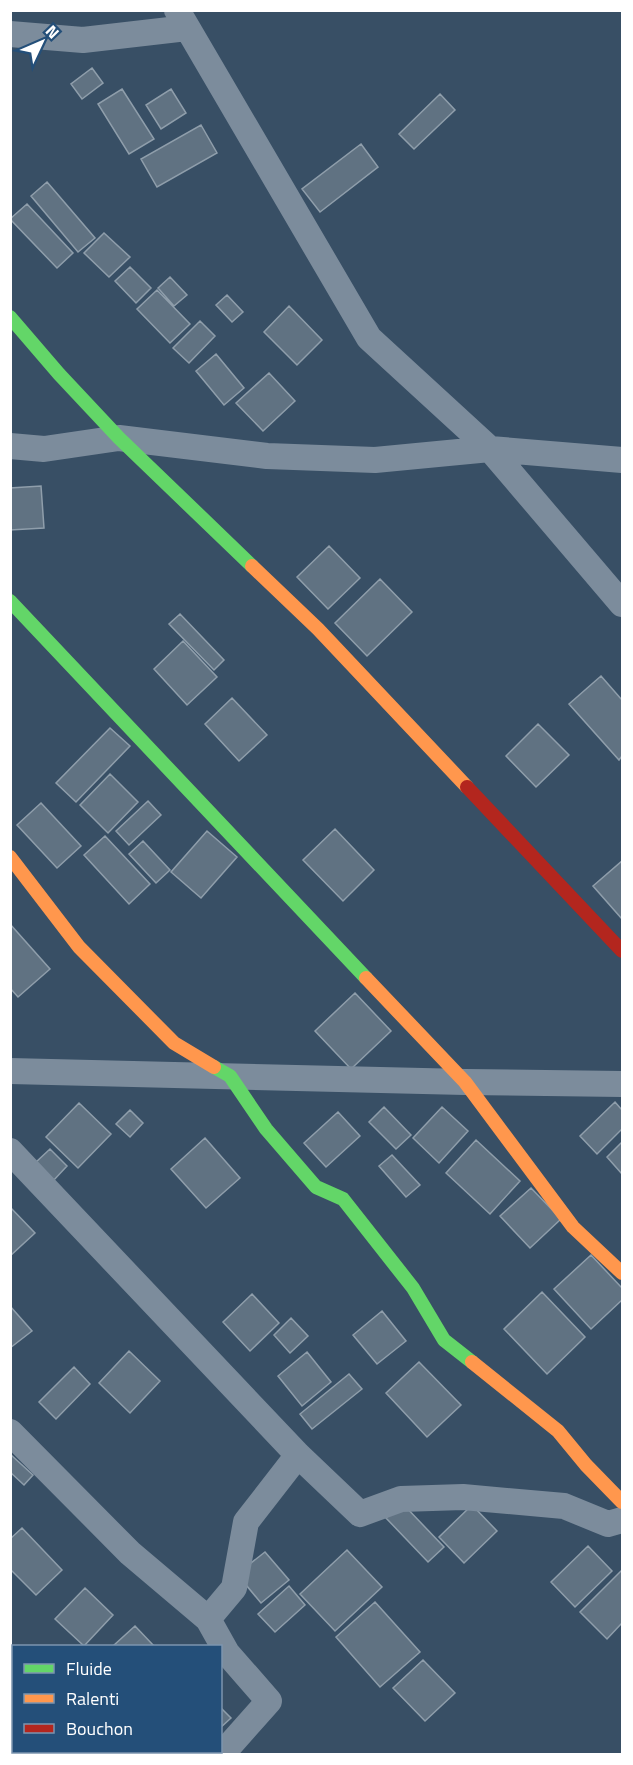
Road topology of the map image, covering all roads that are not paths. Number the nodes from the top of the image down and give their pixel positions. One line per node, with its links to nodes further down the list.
1 (182, 19): 2 (street); 6 (street)
2 (10, 34)
3 (10, 317): 4 (street)
4 (118, 438): 5 (street); 6 (street); 11 (street)
5 (10, 446)
6 (489, 449): 7 (street); 9 (street)
7 (622, 460)
8 (10, 601): 14 (street)
9 (622, 604)
10 (10, 856): 13 (street)
11 (622, 951)
12 (10, 1071): 13 (street)
13 (230, 1076): 14 (street); 20 (street)
14 (465, 1082): 15 (street); 17 (street)
15 (622, 1084)
16 (10, 1151): 19 (street)
17 (622, 1273)
18 (10, 1432): 22 (street)
19 (298, 1455): 21 (street); 22 (street)
20 (622, 1502)
21 (622, 1520)
22 (208, 1619): 23 (street)
23 (222, 1755)

